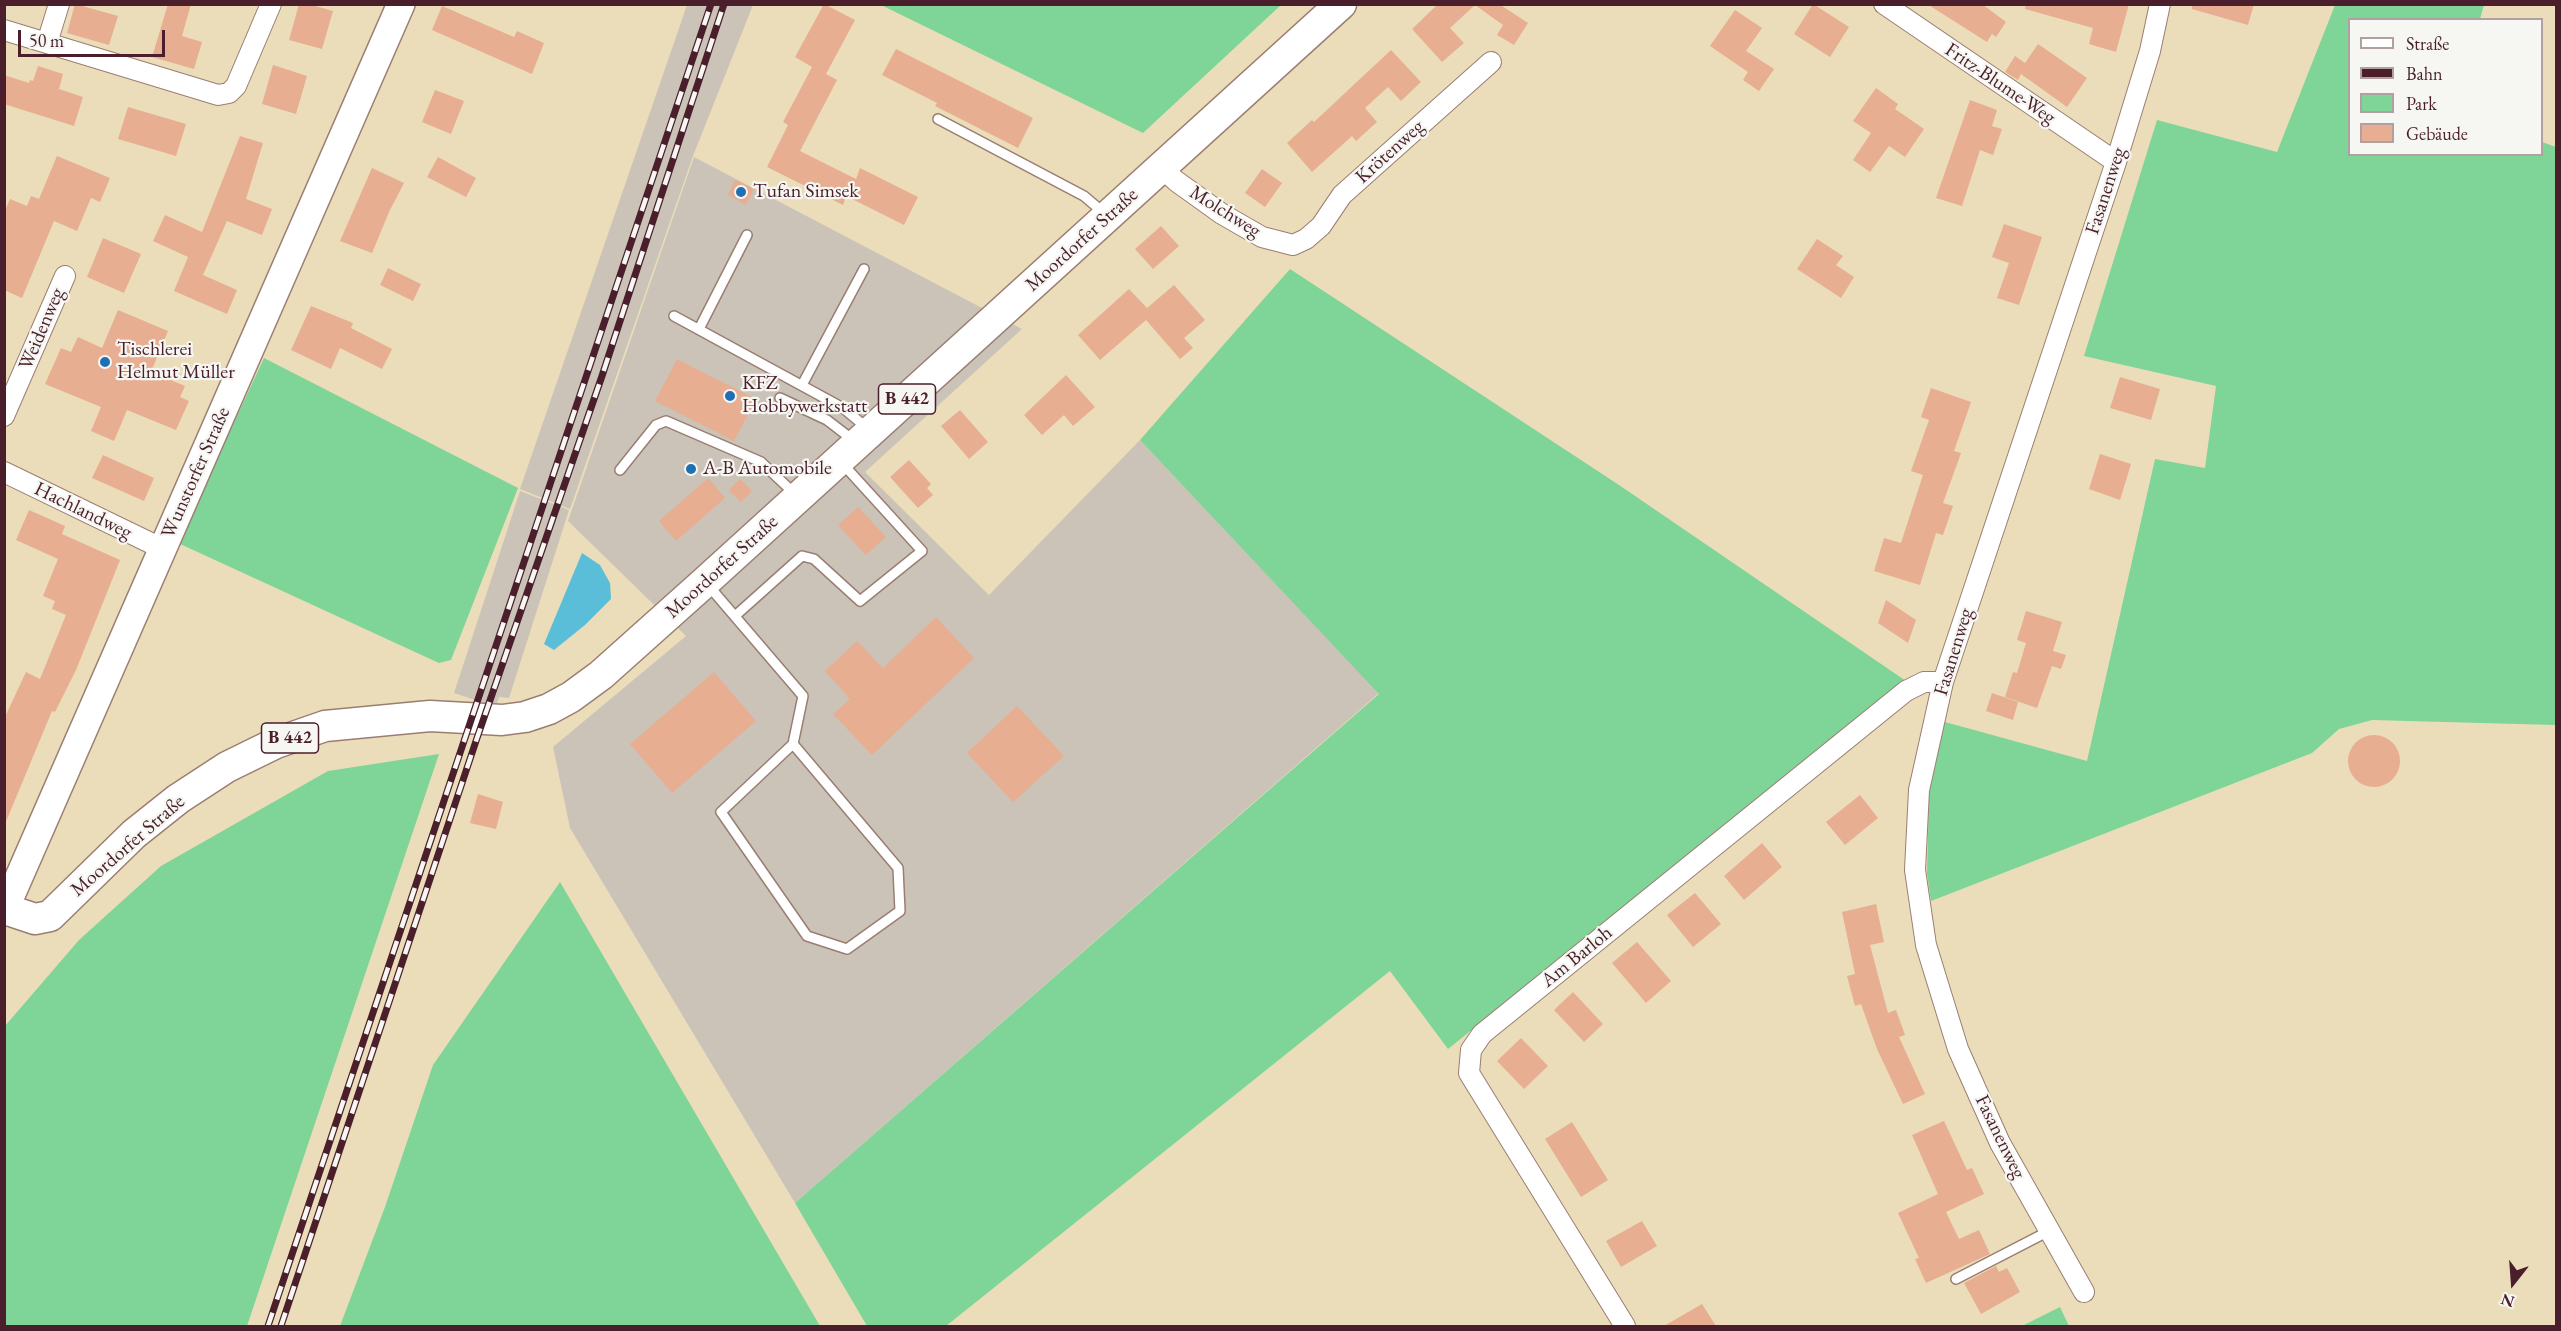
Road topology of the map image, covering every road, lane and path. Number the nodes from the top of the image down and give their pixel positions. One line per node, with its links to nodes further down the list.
1 (59, 4): 8 (street)
2 (271, 4): 8 (street)
3 (401, 4): 27 (street, Wunstorfer Straße)
4 (1341, 4): 12 (main road, Moordorfer Straße / B 442)
5 (1884, 4): 11 (street, Fritz-Blume-Weg)
6 (2160, 4): 11 (street, Fasanenweg)
7 (4, 30): 8 (street)
8 (47, 43)
9 (1491, 62): 15 (street, Krötenweg)
10 (938, 119): 13 (lane)
11 (2116, 162): 30 (street, Fasanenweg)
12 (1162, 168): 13 (main road, Moordorfer Straße / B 442); 15 (street, Molchweg)
13 (1108, 217): 23 (main road, Moordorfer Straße / B 442)
14 (747, 235): 19 (lane)
15 (1293, 245)
16 (864, 269): 20 (lane)
17 (65, 276): 22 (street, Weidenweg)
18 (674, 316): 19 (lane)
19 (699, 329): 20 (lane)
20 (802, 385): 23 (lane)
21 (780, 398): 23 (lane)
22 (4, 416)
23 (856, 445): 26 (main road, Moordorfer Straße / B 442); 29 (lane)
24 (620, 470): 26 (lane)
25 (4, 472): 27 (street, Hachlandweg)
26 (798, 497): 28 (main road, Moordorfer Straße / B 442)
27 (163, 549): 32 (street, Wunstorfer Straße)
28 (705, 582): 29 (lane); 32 (main road, Moordorfer Straße / B 442)
29 (735, 616): 31 (lane)
30 (1943, 682): 33 (street, Fasanenweg); 36 (street, Am Barloh)
31 (793, 744): 31 (lane)
32 (4, 909)
33 (2049, 1231): 34 (lane); 35 (street, Fasanenweg)
34 (1956, 1279)
35 (2084, 1292)
36 (1625, 1326)

